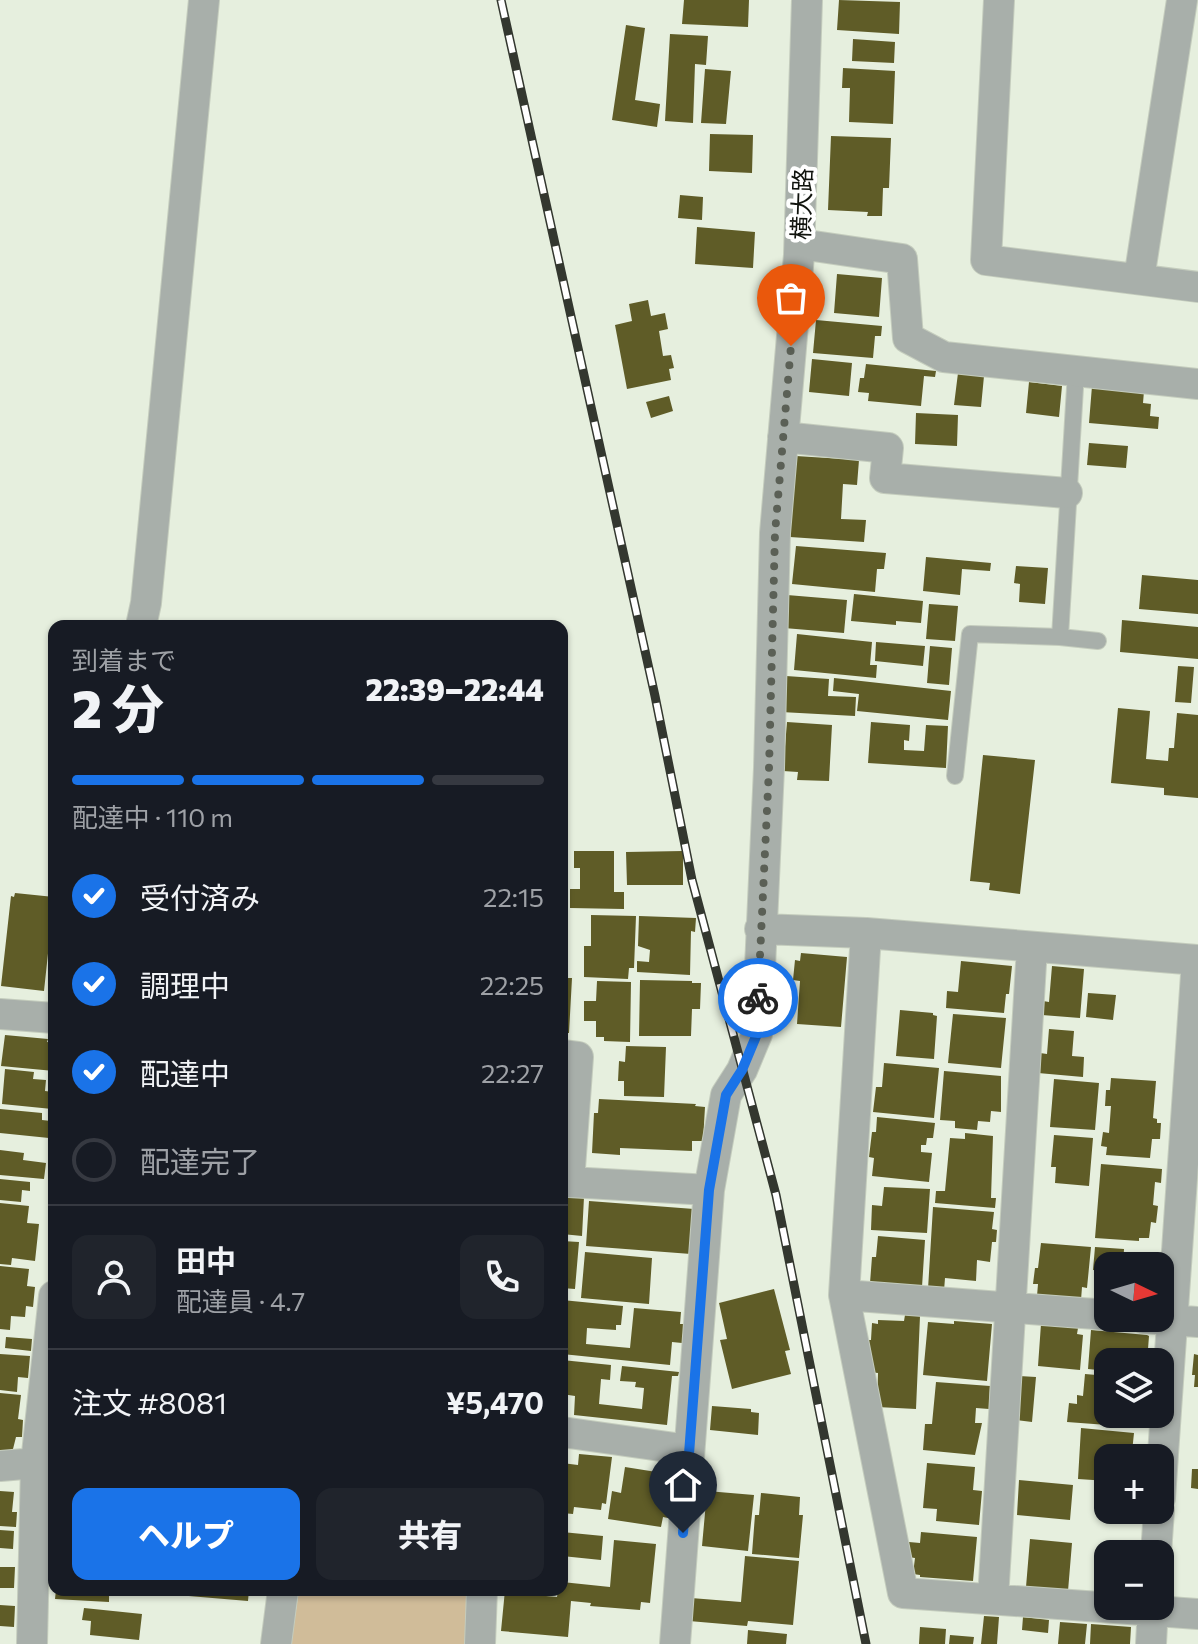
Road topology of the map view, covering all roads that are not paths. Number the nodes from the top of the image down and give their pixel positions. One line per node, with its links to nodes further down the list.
1 (204, 0): 12 (street)
2 (807, 0): 5 (street, 横大路)
3 (999, 0): 6 (street)
4 (1182, 0): 6 (street)
5 (800, 244): 8 (street); 10 (street, 横大路)
6 (1139, 279): 7 (street)
7 (1198, 287)
8 (1076, 371): 9 (street); 11 (lane)
9 (1198, 384)
10 (783, 437): 11 (street); 16 (street, 横大路)
11 (1067, 493): 13 (lane)
12 (142, 620)
13 (1060, 637): 14 (lane); 15 (lane)
14 (1098, 641)
15 (955, 776)
16 (760, 929): 17 (street); 23 (street, 横大路)
17 (866, 933): 18 (street); 25 (street)
18 (1032, 947): 19 (street); 26 (street)
19 (1197, 960): 24 (street)
20 (0, 1014): 21 (street)
21 (48, 1018)
22 (568, 1056): 23 (street)
23 (709, 1190): 32 (street, 横大路)
24 (1174, 1278)
25 (844, 1295): 26 (street); 37 (street)
26 (1010, 1307): 27 (street); 37 (street)
27 (1094, 1314)
28 (1170, 1332): 31 (street)
29 (48, 1407): 33 (street)
30 (568, 1433): 32 (street)
31 (1163, 1444)
32 (689, 1450): 45 (street, 横大路)
33 (45, 1463): 34 (street); 42 (street)
34 (0, 1466)
35 (282, 1596): 43 (street)
36 (482, 1596): 44 (street)
37 (993, 1599): 38 (street)
38 (1094, 1605)
39 (1174, 1611): 40 (street)
40 (1198, 1614)
41 (1152, 1620): 46 (street)
42 (32, 1644)
43 (276, 1644)
44 (485, 1644)
45 (675, 1644)
46 (1151, 1644)

